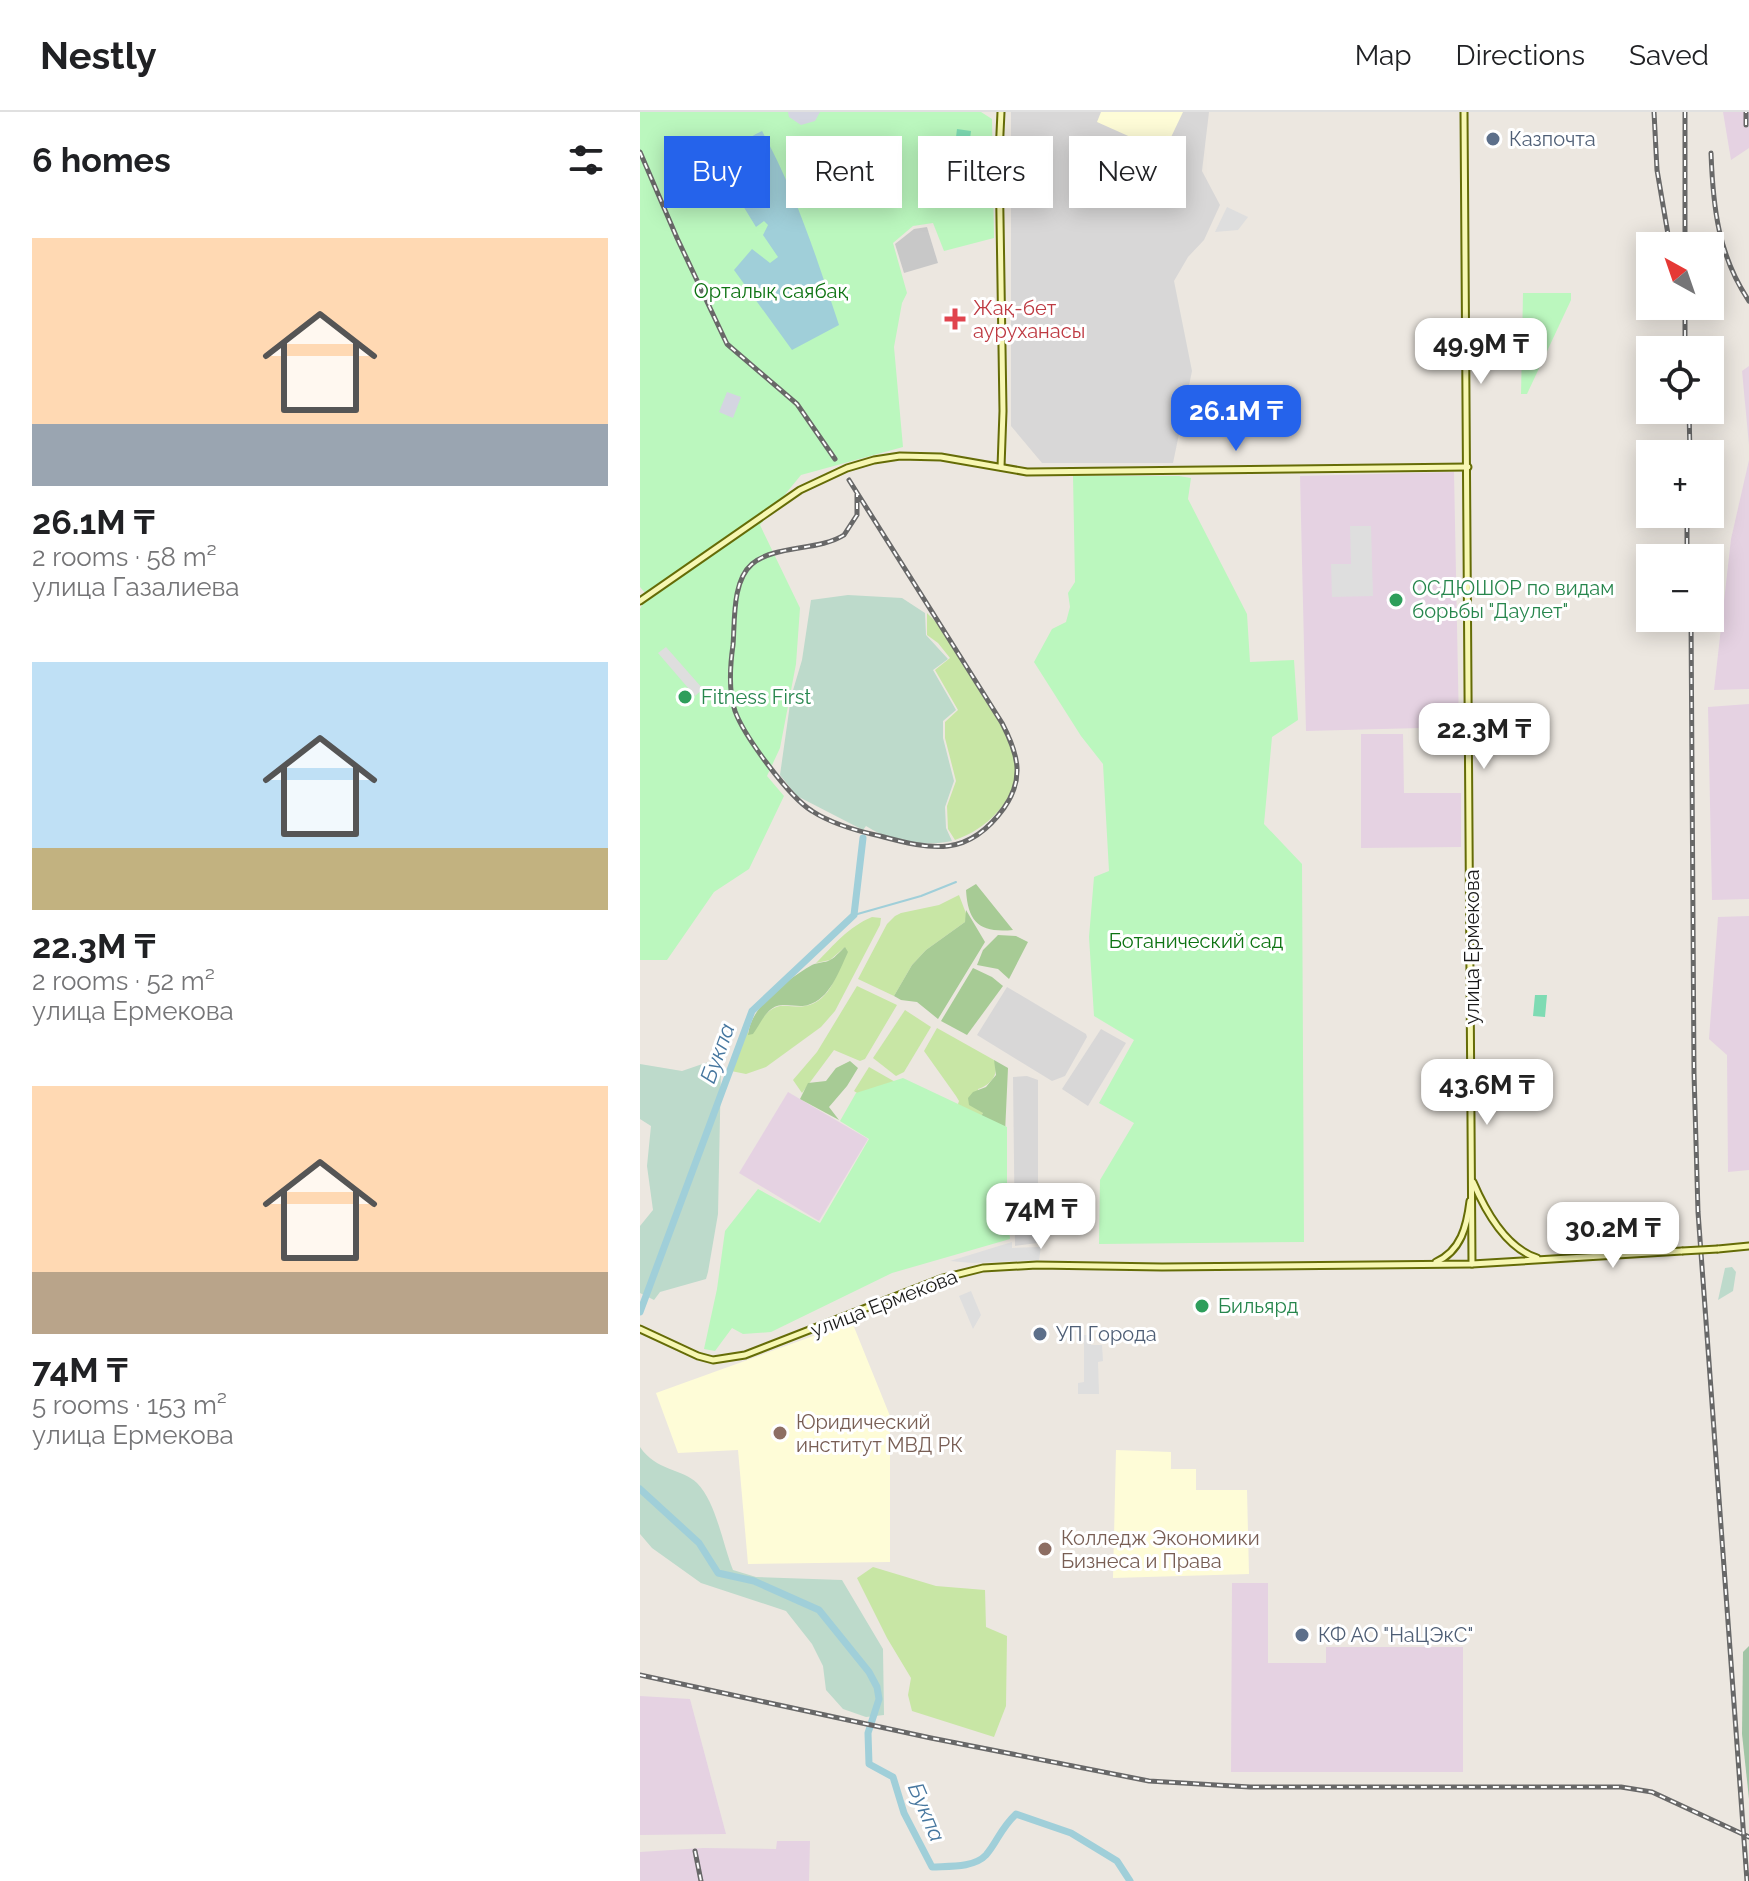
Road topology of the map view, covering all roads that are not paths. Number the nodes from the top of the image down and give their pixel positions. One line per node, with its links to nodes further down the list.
1 (1001, 112): 3 (main road)
2 (1464, 112): 6 (main road, улица Ермекова)
3 (1001, 451): 4 (main road); 5 (main road)
4 (983, 462): 5 (main road); 7 (main road)
5 (1001, 467): 6 (main road)
6 (1468, 467): 8 (main road, улица Ермекова)
7 (640, 601)
8 (1472, 1179): 10 (main road); 11 (main road); 12 (main road, улица Ермекова)
9 (1749, 1246): 10 (main road, bridge)
10 (1542, 1259): 12 (main road)
11 (1432, 1264): 12 (main road, улица Ермекова); 13 (main road, улица Ермекова)
12 (1472, 1264)
13 (643, 1330)

